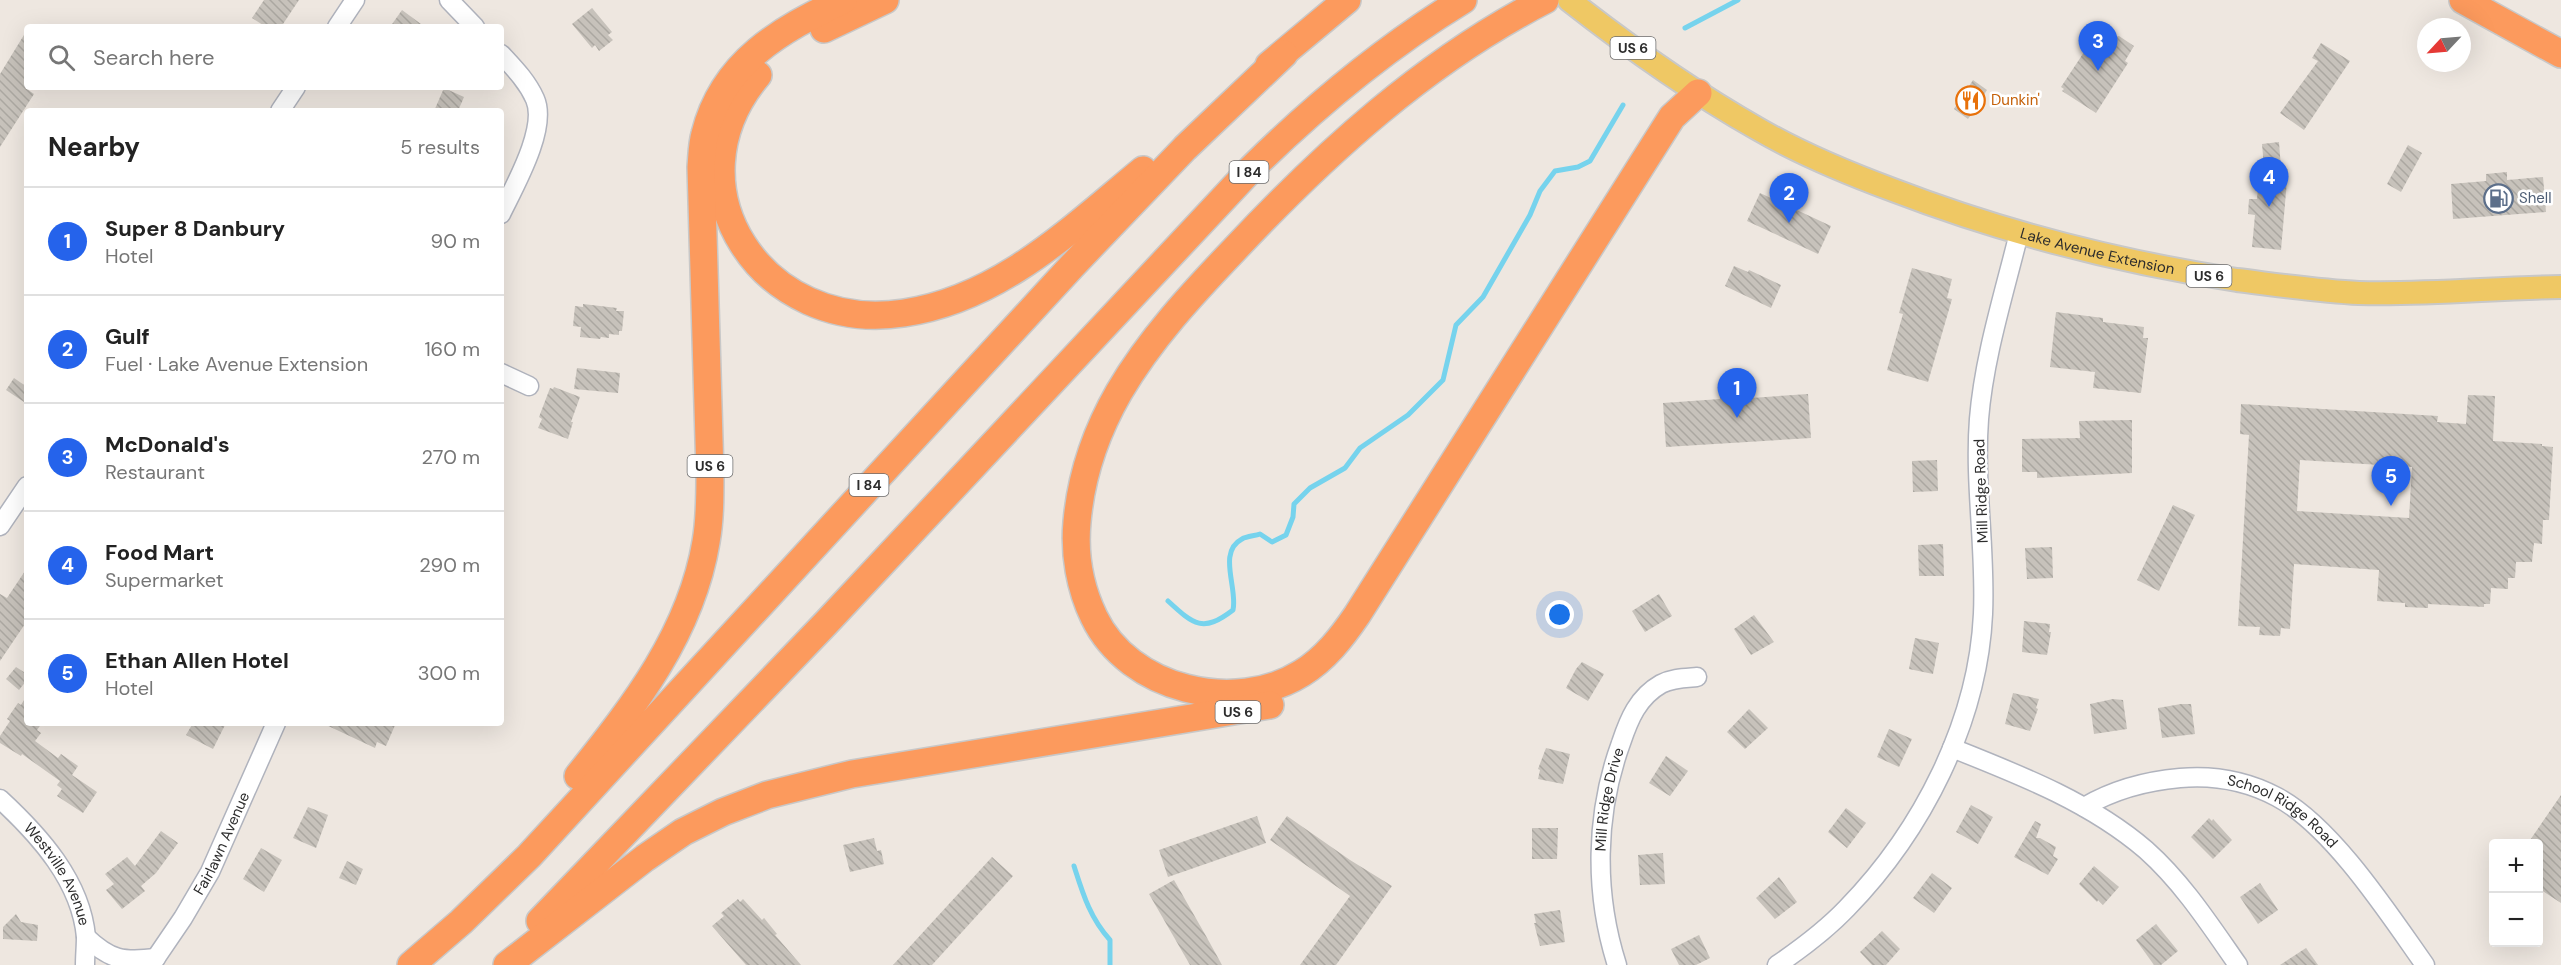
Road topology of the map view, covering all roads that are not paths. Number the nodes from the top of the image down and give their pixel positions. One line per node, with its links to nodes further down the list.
1 (355, 0): 11 (street)
2 (449, 0): 12 (street)
3 (843, 0): 32 (highway, US 6)
4 (885, 0): 14 (highway)
5 (1347, 0): 14 (highway, I 84)
6 (1463, 0): 37 (highway, I 84)
7 (1569, 0): 18 (main road, US 6)
8 (2463, 0): 15 (highway)
9 (2500, 0): 13 (highway)
10 (1537, 4): 18 (highway)
11 (339, 24)
12 (472, 24)
13 (2561, 39)
14 (1284, 54): 32 (highway, I 84)
15 (2561, 54)
16 (504, 57): 20 (street)
17 (294, 90): 19 (street)
18 (1698, 93): 21 (main road, Lake Avenue Extension / US 6); 38 (highway, US 6)
19 (282, 108)
20 (504, 207)
21 (2019, 233): 22 (main road, Lake Avenue Extension / US 6); 29 (street, Mill Ridge Road)
22 (2561, 287)
23 (504, 374): 24 (street)
24 (528, 386)
25 (24, 490): 26 (street)
26 (0, 526)
27 (1697, 677): 39 (street, Mill Ridge Drive)
28 (275, 726): 34 (street, Fairlawn Avenue)
29 (1952, 748): 31 (street); 40 (street, Mill Ridge Road)
30 (0, 799): 33 (street, Westville Avenue)
31 (2084, 807): 41 (street); 42 (street, School Ridge Road)
32 (461, 922): 36 (highway, I 84)
33 (86, 937): 34 (street, Fairlawn Avenue); 35 (street, Westville Avenue)
34 (154, 961)
35 (85, 965)
36 (411, 965)
37 (498, 965)
38 (507, 965)
39 (1617, 965)
40 (1777, 965)
41 (2238, 965)
42 (2425, 965)

